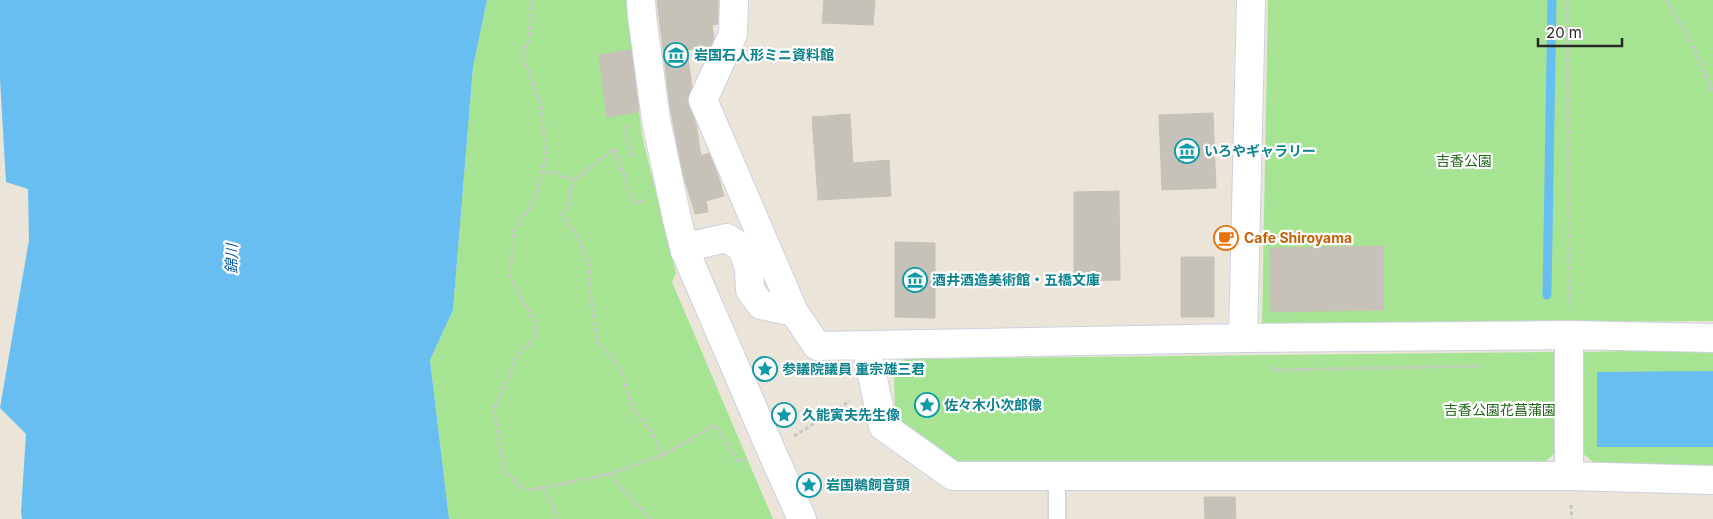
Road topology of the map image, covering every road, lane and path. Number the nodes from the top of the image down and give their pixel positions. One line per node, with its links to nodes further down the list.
1 (532, 0): 10 (path)
2 (641, 0): 8 (street)
3 (734, 0): 14 (street)
4 (1251, 0): 16 (street)
5 (1567, 0): 15 (path)
6 (1666, 0): 7 (path)
7 (1713, 93)
8 (656, 120): 9 (path); 13 (street)
9 (635, 164)
10 (542, 173): 11 (path); 29 (path)
11 (576, 179): 12 (path); 24 (path)
12 (645, 199)
13 (685, 250): 14 (street); 23 (street)
14 (794, 312): 18 (street)
15 (1569, 335): 16 (street); 17 (street); 27 (street)
16 (1243, 338): 18 (street)
17 (1713, 338)
18 (866, 346): 21 (street)
19 (1486, 366): 20 (path)
20 (1273, 370)
21 (876, 395): 23 (path); 26 (street)
22 (715, 425): 24 (path)
23 (770, 450): 32 (street)
24 (663, 455): 25 (path)
25 (609, 474): 29 (path); 31 (path)
26 (1057, 476): 27 (street); 33 (lane)
27 (1569, 476): 28 (street)
28 (1713, 480)
29 (543, 488): 30 (path)
30 (557, 519)
31 (650, 519)
32 (802, 519)
33 (1057, 519)

